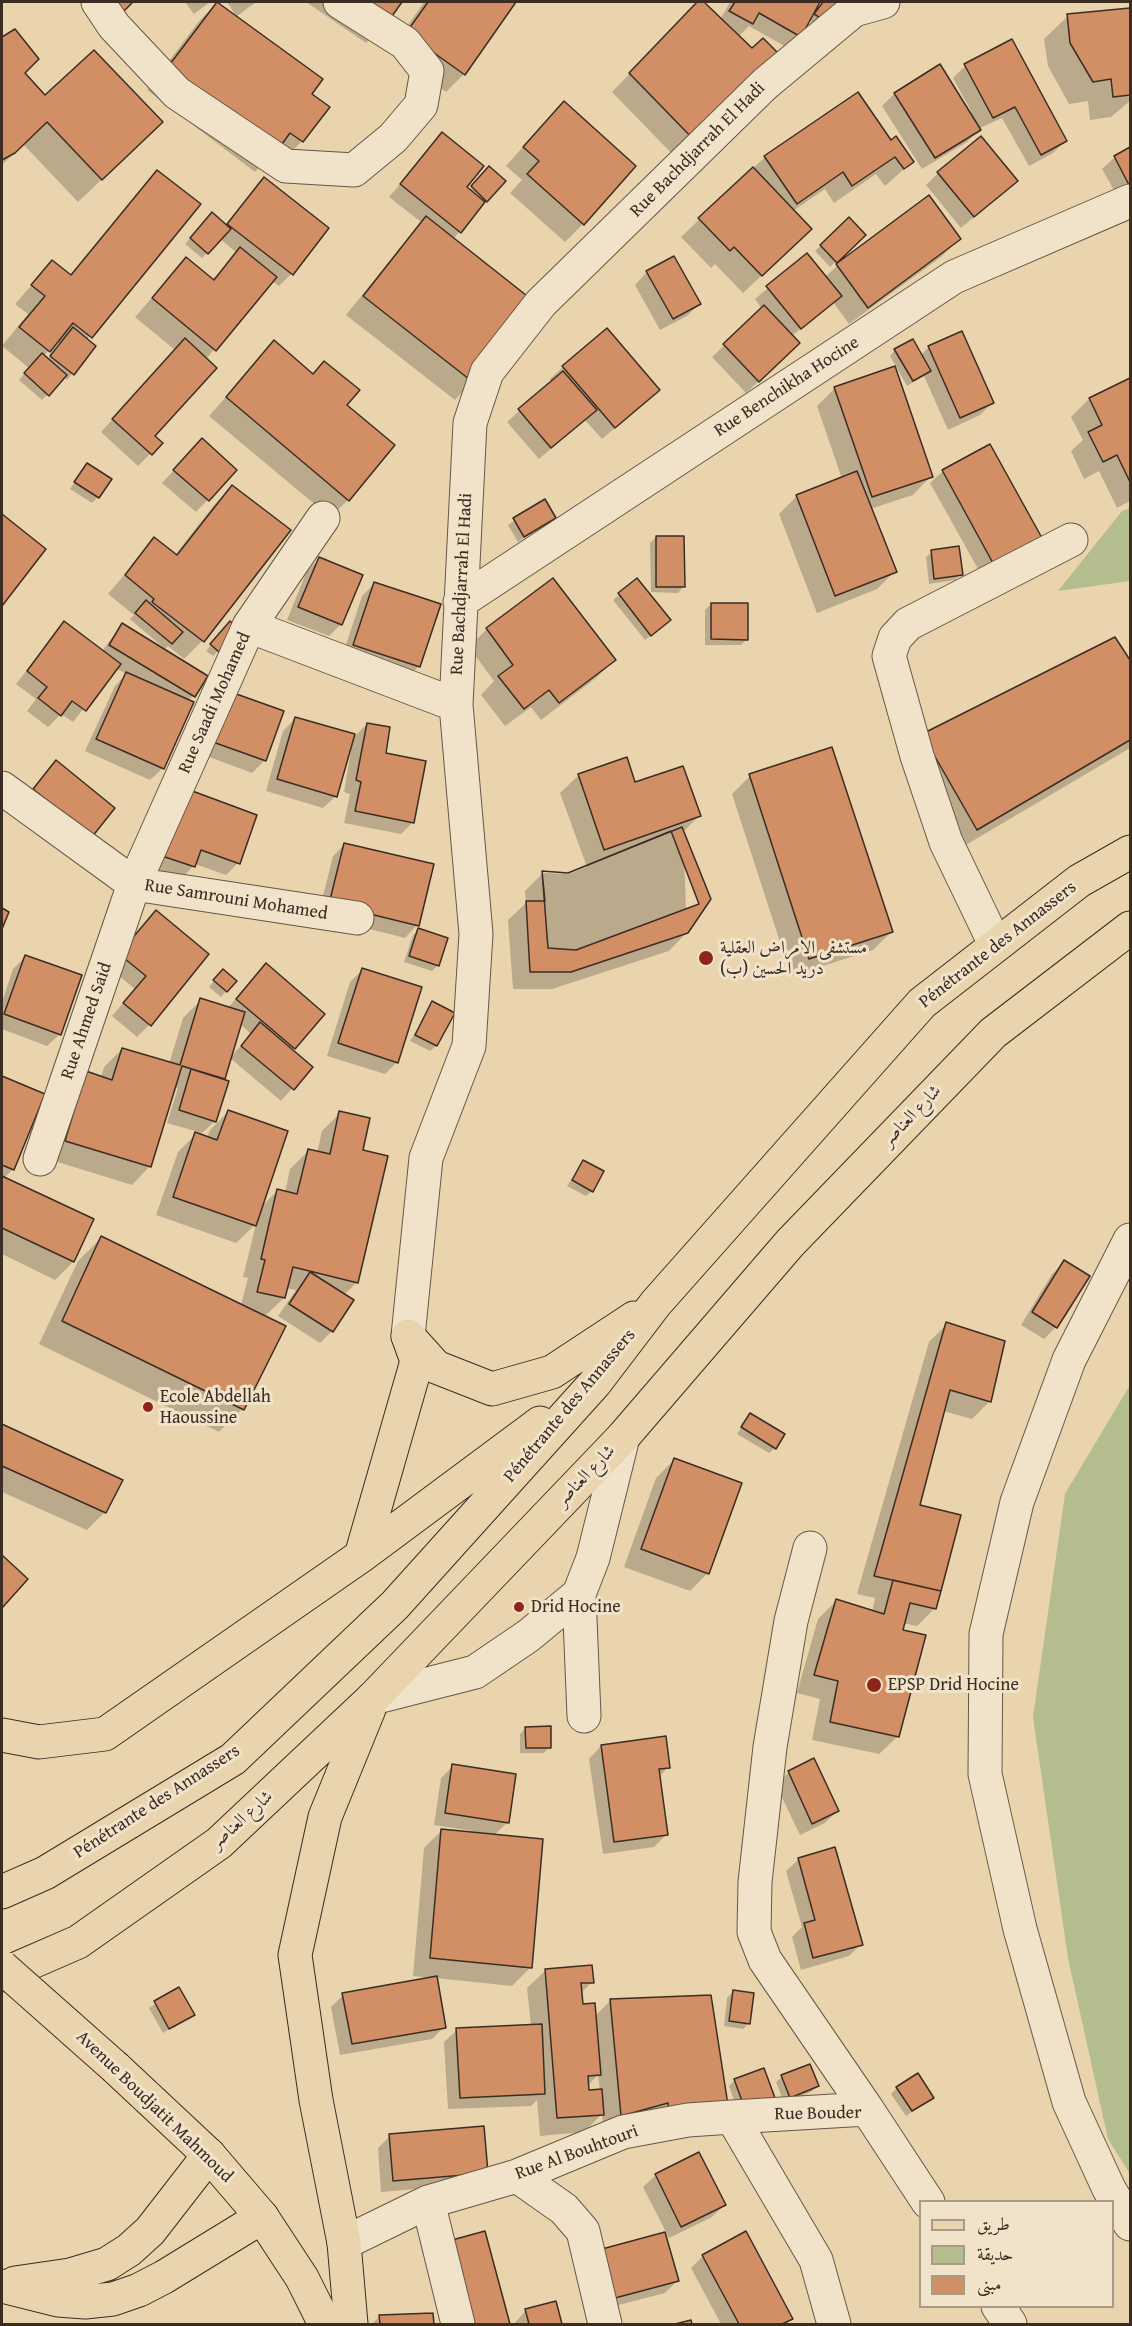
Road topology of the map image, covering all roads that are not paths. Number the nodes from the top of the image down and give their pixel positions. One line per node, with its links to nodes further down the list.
1 (98, 2): 2 (street)
2 (340, 2)
3 (883, 2): 7 (street, Rue Bachdjarrah El Hadi)
4 (1131, 201): 7 (street, Rue Benchikha Hocine)
5 (323, 518): 8 (street)
6 (1071, 540): 15 (street)
7 (460, 602): 9 (street, Rue Bachdjarrah El Hadi)
8 (249, 626): 9 (street, Rue Saadi Mohamed); 12 (street, Rue Saadi Mohamed)
9 (456, 705): 19 (street, Rue Bachdjarrah El Hadi)
10 (2, 788): 12 (street, Rue Samrouni Mohamed)
11 (1131, 852): 15 (main road, Pénétrante des Annassers)
12 (134, 884): 13 (street, Rue Samrouni Mohamed); 16 (street, Rue Ahmed Said)
13 (357, 918)
14 (1131, 928): 21 (main road, شارع العناصر)
15 (996, 944): 18 (main road, Pénétrante des Annassers)
16 (40, 1159)
17 (1131, 1240): 38 (street)
18 (656, 1303): 19 (main road); 20 (main road, Pénétrante des Annassers)
19 (408, 1336): 23 (main road)
20 (595, 1383): 23 (main road); 28 (main road, Pénétrante des Annassers)
21 (623, 1437): 24 (street); 25 (main road, شارع العناصر)
22 (810, 1548): 31 (street)
23 (361, 1556): 27 (main road)
24 (579, 1594): 25 (street); 26 (street)
25 (373, 1698): 30 (main road, شارع العناصر); 39 (main road)
26 (584, 1716)
27 (2, 1735)
28 (2, 1892)
29 (2, 1966): 33 (main road, Avenue Boudjatit Mahmoud, bridge)
30 (2, 1976)
31 (867, 2109): 32 (street, Rue Bouder); 35 (street, Rue Bouder)
32 (732, 2117): 34 (street, Rue Al Bouhtouri); 46 (street)
33 (209, 2155): 37 (main road, Avenue Boudjatit Mahmoud); 40 (main road)
34 (517, 2176): 36 (street, Rue Al Bouhtouri); 45 (street)
35 (927, 2200)
36 (428, 2202): 39 (street, Rue Al Bouhtouri); 44 (street)
37 (262, 2217): 40 (main road); 42 (main road, Avenue Boudjatit Mahmoud)
38 (1131, 2224)
39 (344, 2243): 43 (main road)
40 (2, 2286)
41 (999, 2308): 47 (street)
42 (325, 2325)
43 (351, 2325)
44 (458, 2325)
45 (605, 2325)
46 (834, 2325)
47 (1010, 2325)

